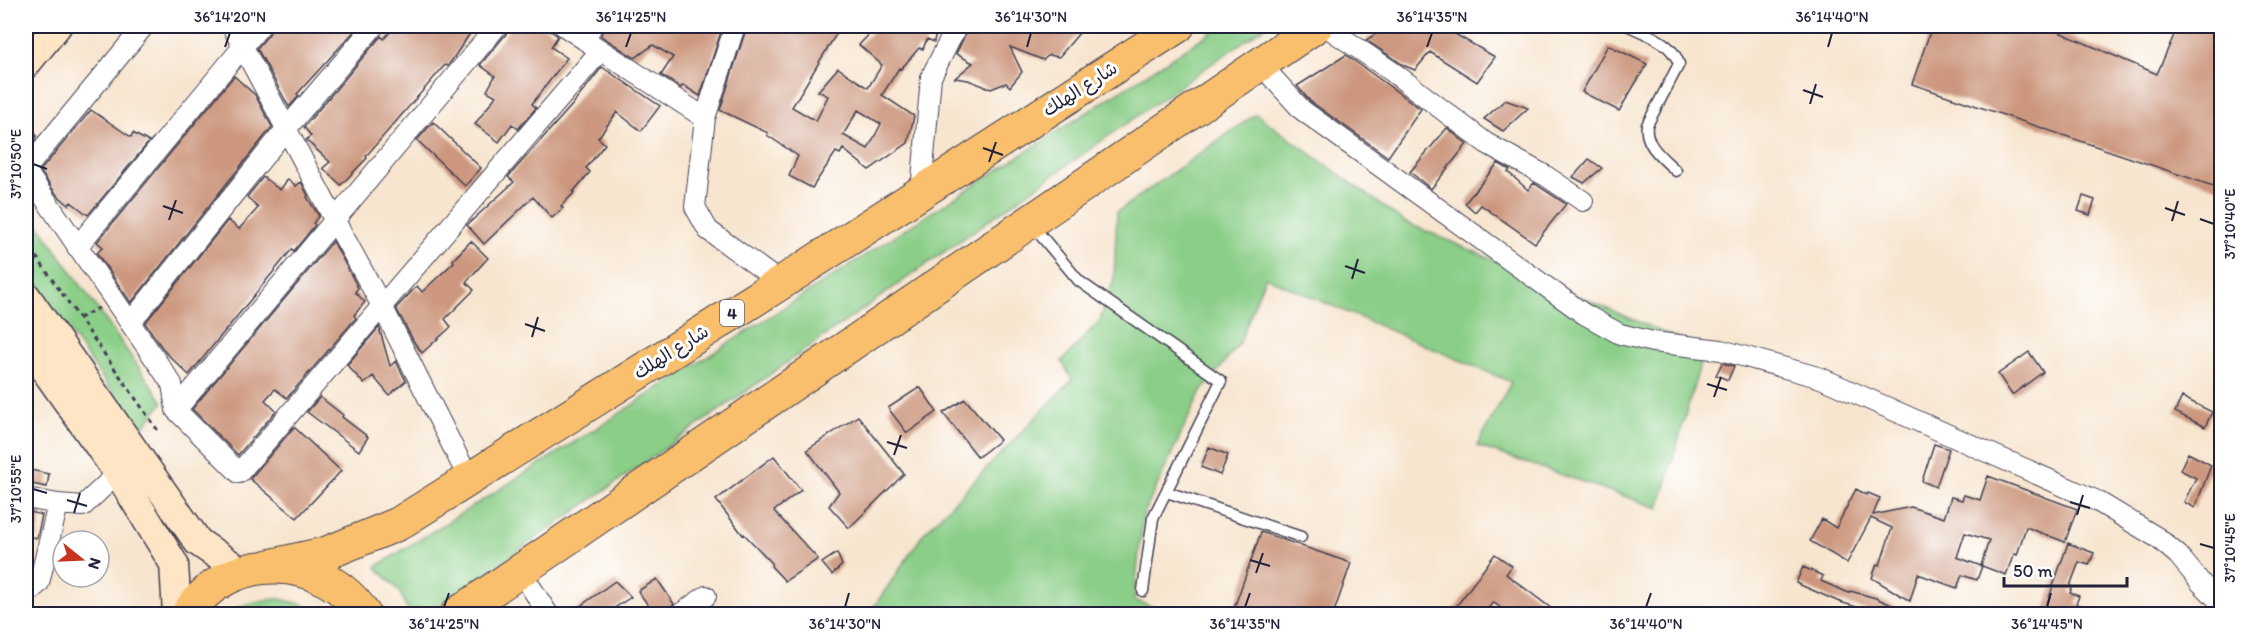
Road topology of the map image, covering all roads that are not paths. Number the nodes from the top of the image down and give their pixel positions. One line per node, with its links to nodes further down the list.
1 (57, 26): 17 (main road)
2 (144, 26): 20 (street)
3 (232, 26): 15 (street)
4 (260, 26): 15 (street)
5 (374, 26): 19 (street)
6 (497, 26): 24 (street)
7 (564, 26): 14 (street)
8 (735, 26): 18 (street)
9 (957, 26): 22 (street)
10 (1316, 26): 16 (highway)
11 (1325, 26): 23 (street)
12 (1629, 26): 21 (lane)
13 (1163, 28): 22 (highway, شارع الهلك / 4)
14 (593, 39): 18 (street); 29 (street)
15 (243, 47): 19 (street); 26 (street)
16 (1262, 63): 25 (highway); 44 (street)
17 (26, 64)
18 (705, 118): 27 (street)
19 (286, 129): 24 (street); 30 (street)
20 (26, 170): 26 (street)
21 (1676, 171)
22 (921, 191): 27 (highway, شارع الهلك / 4)
23 (1583, 201)
24 (335, 221): 29 (street); 32 (street)
25 (1030, 222): 35 (lane); 40 (highway)
26 (77, 247): 30 (street)
27 (781, 283): 34 (highway, شارع الهلك / 4)
28 (26, 296): 39 (main road)
29 (382, 306): 32 (street); 34 (street)
30 (130, 323): 32 (street)
31 (26, 343): 33 (main road)
32 (176, 410)
33 (118, 473): 37 (street); 45 (main road)
34 (469, 480): 39 (highway, شارع الهلك / 4)
35 (1167, 492): 38 (lane); 41 (lane)
36 (26, 498): 37 (street)
37 (58, 504): 42 (street)
38 (1301, 537)
39 (256, 569): 46 (highway, شارع الهلك); 47 (highway)
40 (520, 570): 48 (highway); 49 (street)
41 (1143, 591)
42 (26, 594)
43 (706, 596): 50 (street)
44 (2222, 604)
45 (177, 615)
46 (188, 615)
47 (364, 615)
48 (457, 615)
49 (548, 615)
50 (680, 615)

